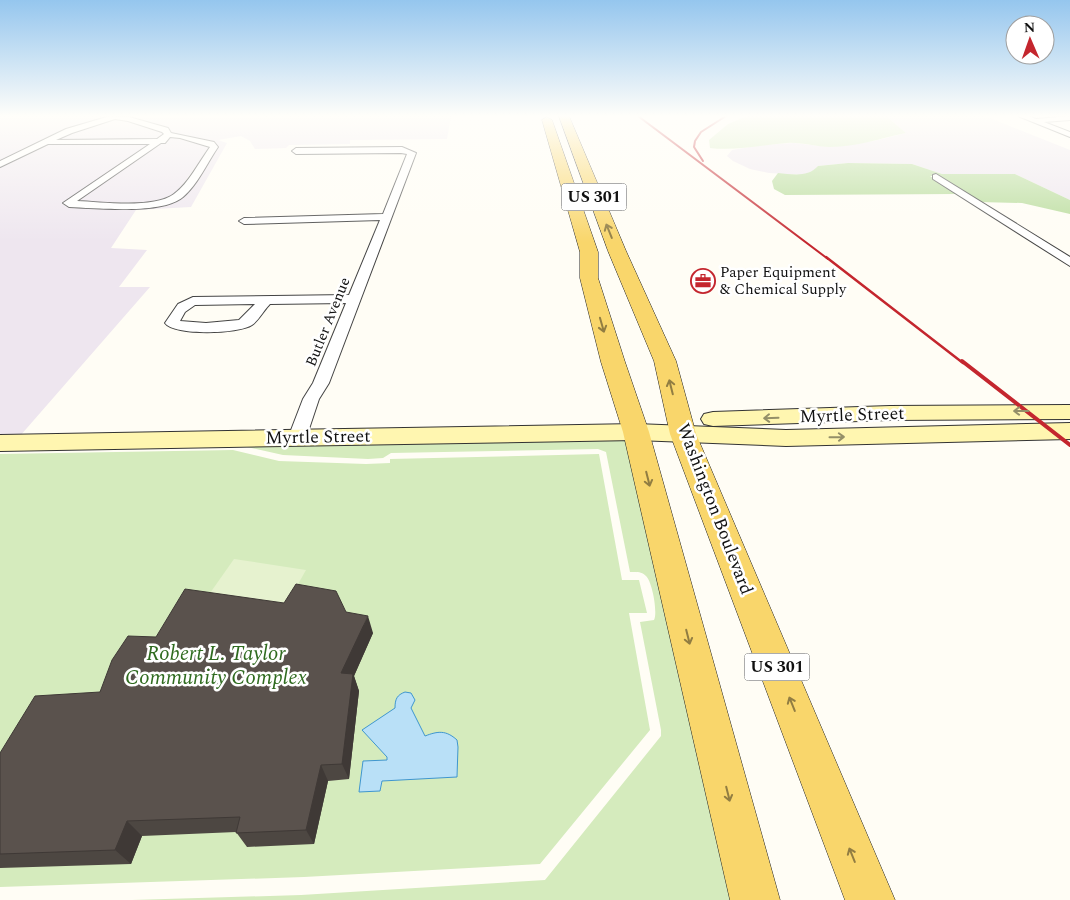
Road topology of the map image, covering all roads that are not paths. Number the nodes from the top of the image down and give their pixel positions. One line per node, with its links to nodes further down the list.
1 (12, 158): 7 (street)
2 (135, 158): 3 (street)
3 (206, 158)
4 (410, 158): 9 (street, Butler Avenue)
5 (559, 158): 17 (main road, US 301, one-way to 17)
6 (580, 158): 15 (main road, Washington Boulevard / US 301, one-way to 6)
7 (0, 164)
8 (936, 177): 11 (street)
9 (386, 217): 10 (street); 13 (street, Butler Avenue)
10 (244, 221)
11 (1070, 262)
12 (266, 300): 12 (street); 13 (street)
13 (354, 300): 18 (street, Butler Avenue)
14 (1070, 412): 15 (street, Myrtle Street, one-way to 15)
15 (682, 429): 16 (street, Myrtle Street, one-way to 16); 17 (street, Myrtle Street); 21 (main road, Washington Boulevard / US 301, one-way to 15)
16 (1070, 431)
17 (636, 432): 18 (street, Myrtle Street); 20 (main road, US 301, one-way to 20)
18 (298, 438): 19 (street, Myrtle Street)
19 (0, 443)
20 (755, 900)
21 (870, 900)

